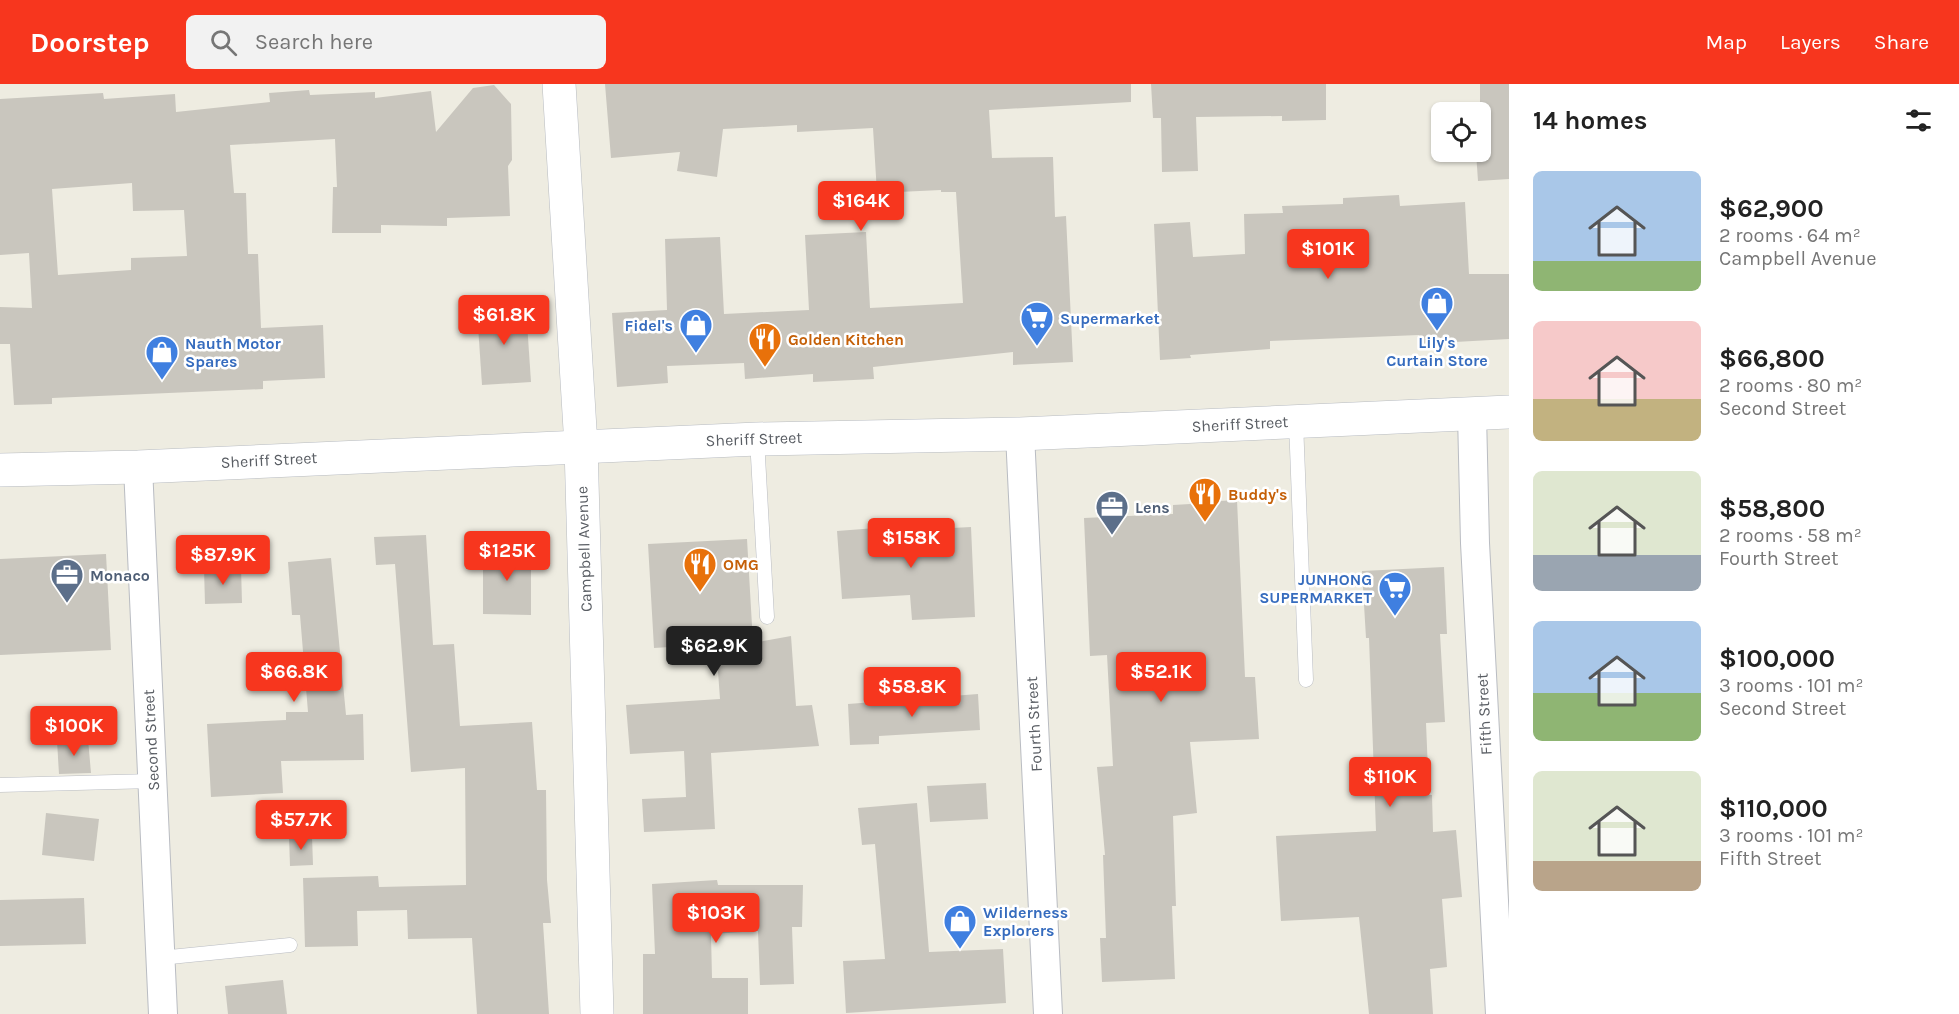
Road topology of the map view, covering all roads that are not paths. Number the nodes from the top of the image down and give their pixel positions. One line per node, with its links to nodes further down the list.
1 (559, 84): 7 (main road, Campbell Avenue)
2 (1509, 412): 3 (main road, Sheriff Street)
3 (1472, 414): 4 (main road, Sheriff Street); 19 (street, Fifth Street)
4 (1296, 422): 5 (main road, Sheriff Street); 11 (lane)
5 (1020, 434): 6 (main road, Sheriff Street); 18 (street, Fourth Street)
6 (757, 439): 7 (main road, Sheriff Street); 10 (lane)
7 (581, 446): 8 (main road, Sheriff Street); 17 (main road, Campbell Avenue)
8 (138, 466): 9 (main road, Sheriff Street); 12 (street, Second Street)
9 (0, 470)
10 (767, 617)
11 (1306, 680)
12 (153, 781): 13 (lane); 15 (street, Second Street)
13 (0, 785)
14 (290, 945): 15 (lane)
15 (160, 958): 16 (street, Second Street)
16 (163, 1014)
17 (597, 1014)
18 (1048, 1014)
19 (1500, 1014)

